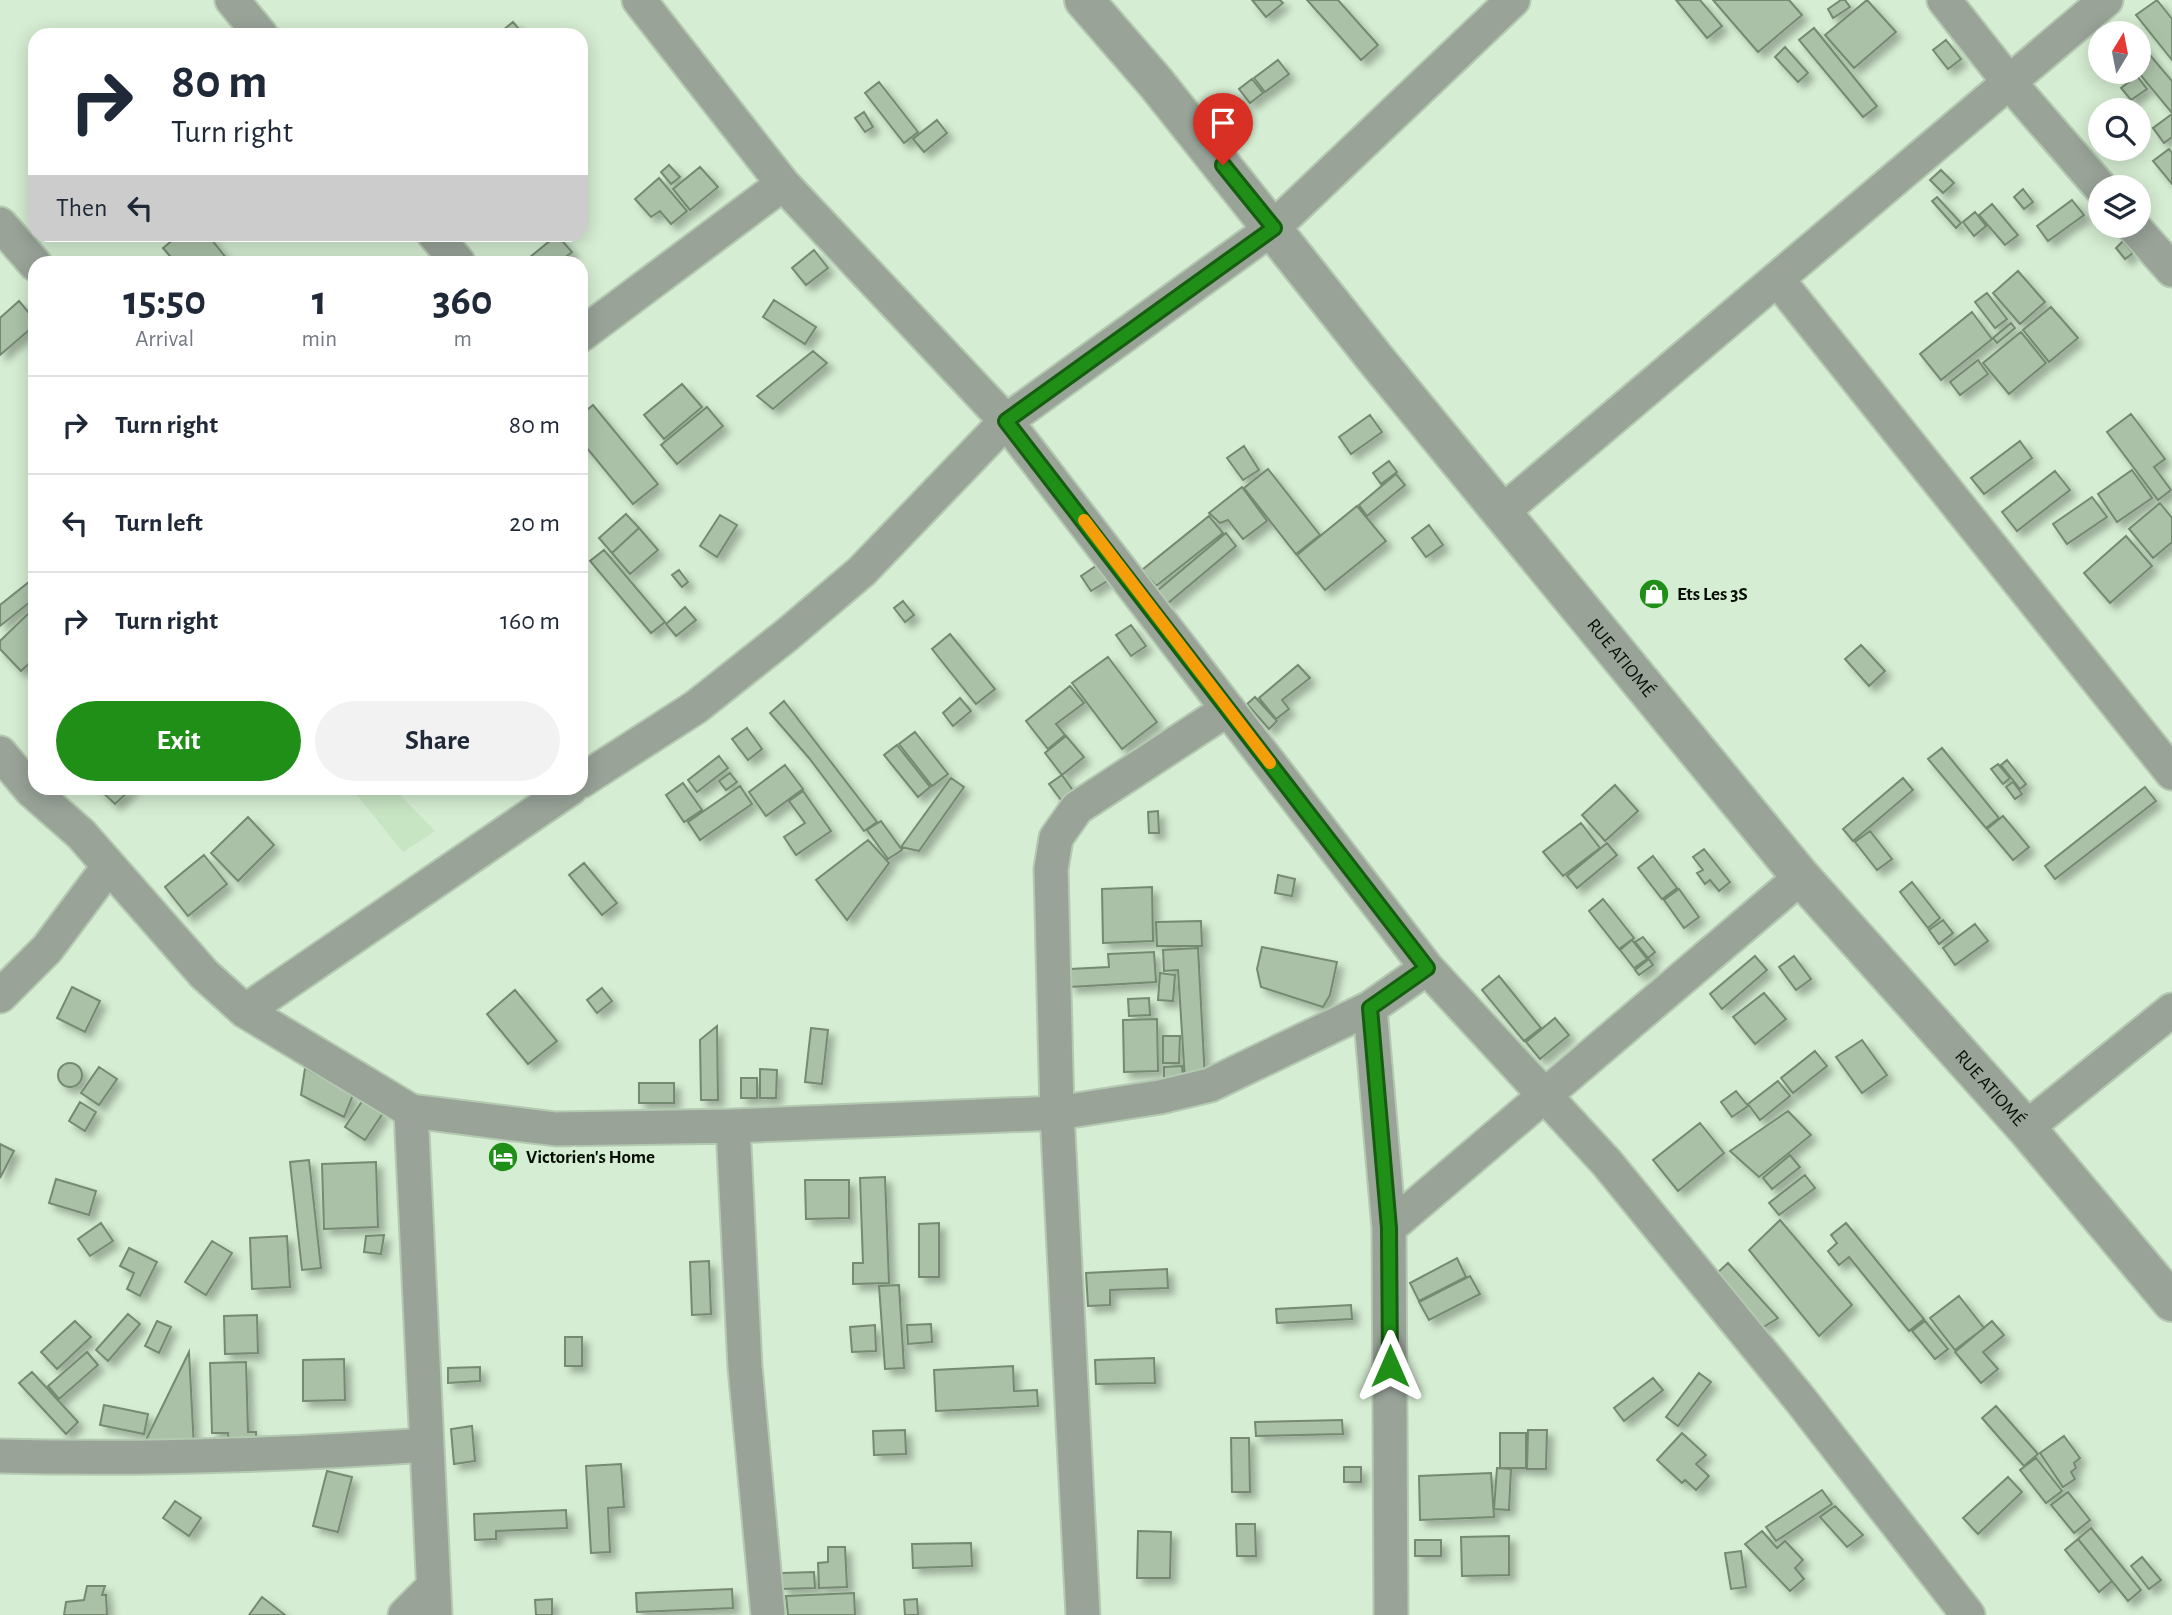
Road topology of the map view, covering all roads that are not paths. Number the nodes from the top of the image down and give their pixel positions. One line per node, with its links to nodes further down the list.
1 (232, 0): 7 (street)
2 (639, 0): 10 (street)
3 (1084, 0): 12 (street, RUE ATIOMÉ)
4 (1513, 0): 12 (street)
5 (1944, 0): 8 (street)
6 (2106, 0): 8 (street)
7 (255, 28)
8 (2008, 80): 9 (street); 18 (street)
9 (2090, 175)
10 (783, 184): 19 (street); 20 (street)
11 (0, 223): 15 (street)
12 (1274, 228): 20 (street); 21 (street, RUE ATIOMÉ)
13 (2144, 238): 17 (street)
14 (442, 242): 16 (street)
15 (28, 256)
16 (453, 256)
17 (2172, 270)
18 (1779, 279): 21 (street); 24 (street)
19 (588, 330)
20 (1006, 421): 22 (street); 25 (street)
21 (1502, 512): 30 (street, RUE ATIOMÉ)
22 (1228, 709): 31 (street); 38 (street)
23 (0, 753): 26 (street)
24 (2172, 773)
25 (588, 776)
26 (28, 784)
27 (39, 795): 29 (street)
28 (561, 795): 35 (street)
29 (109, 866): 32 (street); 35 (street)
30 (1801, 877): 36 (street); 40 (street, RUE ATIOMÉ)
31 (1427, 968): 33 (street); 36 (street)
32 (0, 996)
33 (1370, 1008): 38 (street); 41 (street)
34 (2172, 1010): 40 (street)
35 (246, 1012): 37 (street)
36 (1544, 1093): 41 (street); 50 (street)
37 (411, 1111): 39 (street); 43 (street)
38 (1057, 1113): 39 (street); 48 (street)
39 (733, 1126): 47 (street)
40 (2025, 1128): 42 (street, RUE ATIOMÉ)
41 (1389, 1228): 49 (street)
42 (2172, 1302)
43 (425, 1445): 44 (street); 45 (street)
44 (0, 1456)
45 (434, 1601): 46 (street)
46 (405, 1615)
47 (768, 1615)
48 (1083, 1615)
49 (1391, 1615)
50 (1968, 1615)

